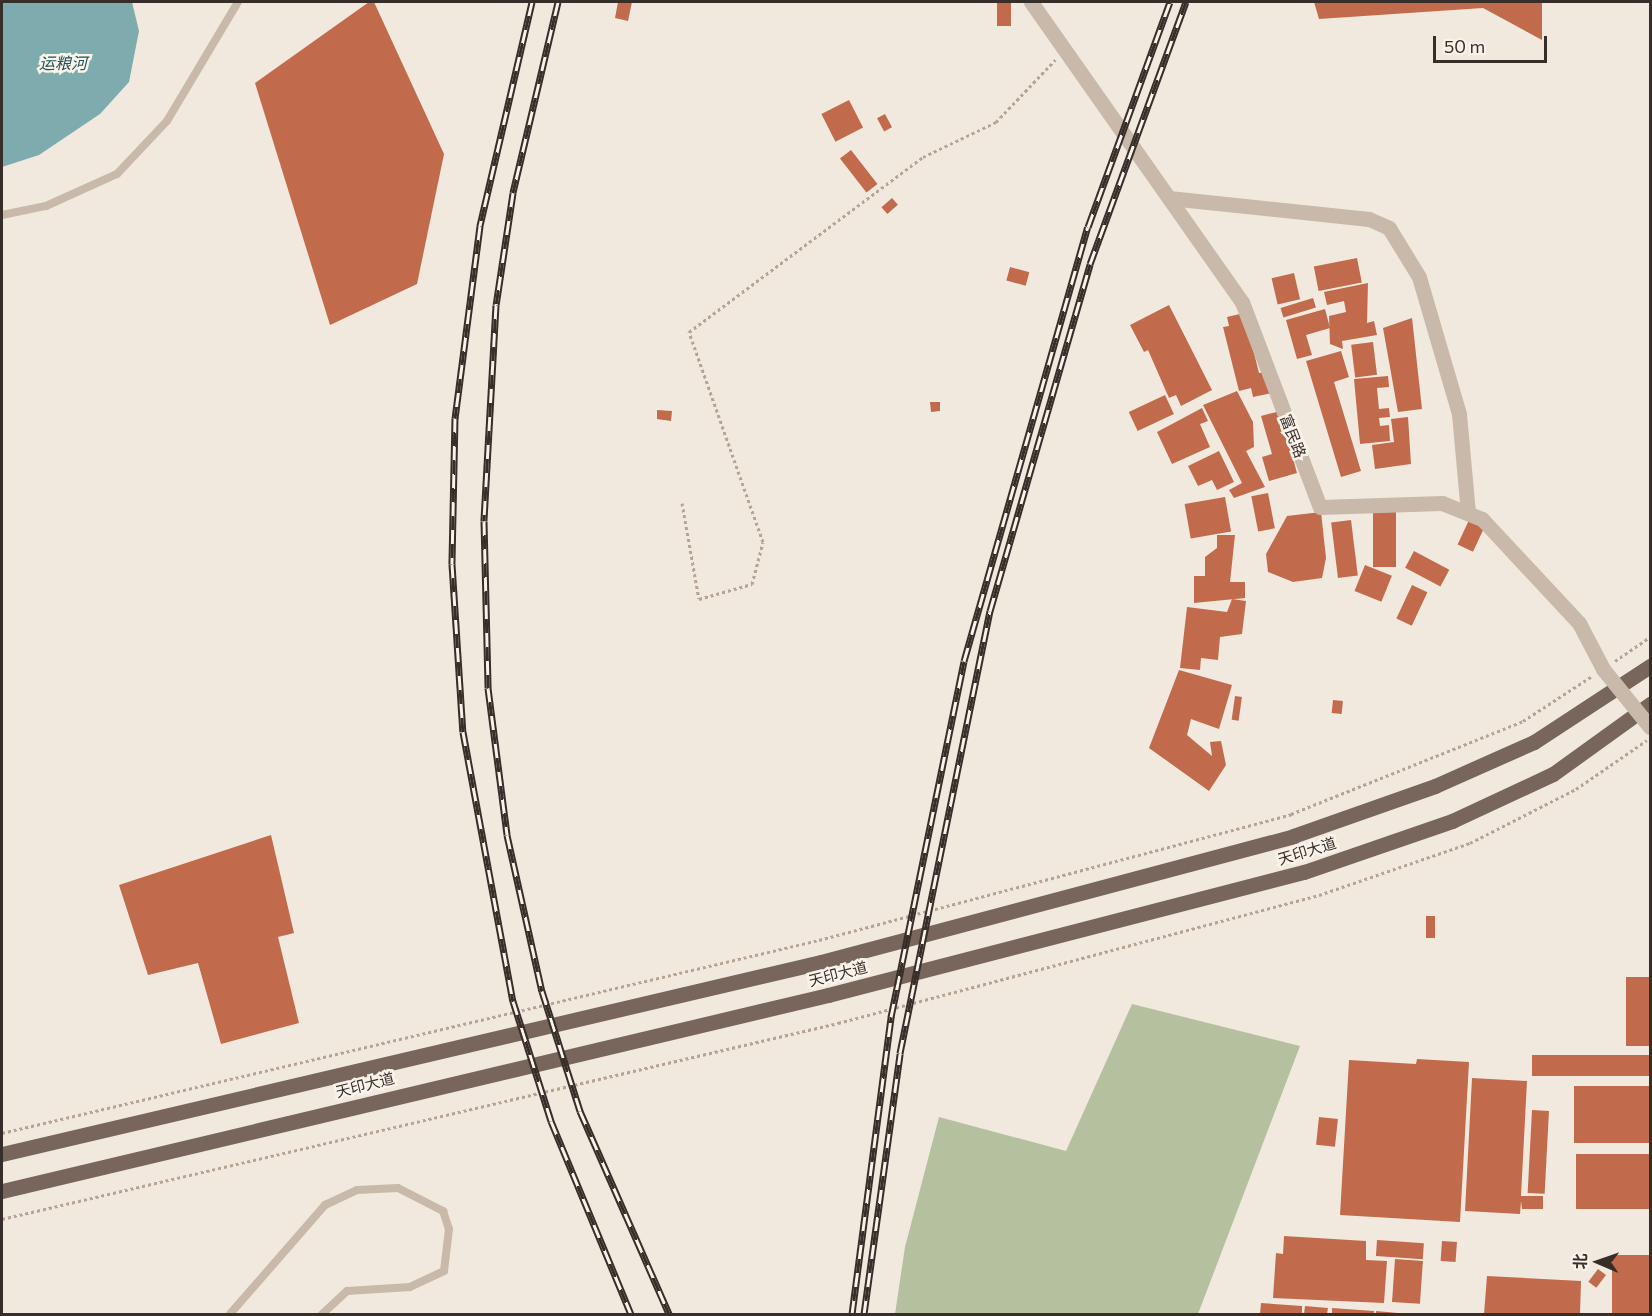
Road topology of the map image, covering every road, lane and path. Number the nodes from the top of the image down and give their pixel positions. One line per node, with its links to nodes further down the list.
1 (238, 2): 5 (lane)
2 (1030, 2): 3 (street, 富民路)
3 (1064, 50): 4 (street, 富民路); 6 (path)
4 (1169, 198): 7 (street, 富民路); 7 (street)
5 (2, 215)
6 (682, 503)
7 (1468, 513): 10 (street, 富民路, bridge)
8 (1650, 637): 10 (path)
9 (1650, 666): 15 (main road, 天印大道)
10 (1603, 669): 12 (street, 富民路, bridge); 14 (path)
11 (1650, 704): 16 (main road, 天印大道)
12 (1650, 727)
13 (1650, 737): 17 (path)
14 (2, 1133)
15 (2, 1154)
16 (2, 1191)
17 (2, 1219)
18 (230, 1314): 19 (lane)
19 (322, 1314)

